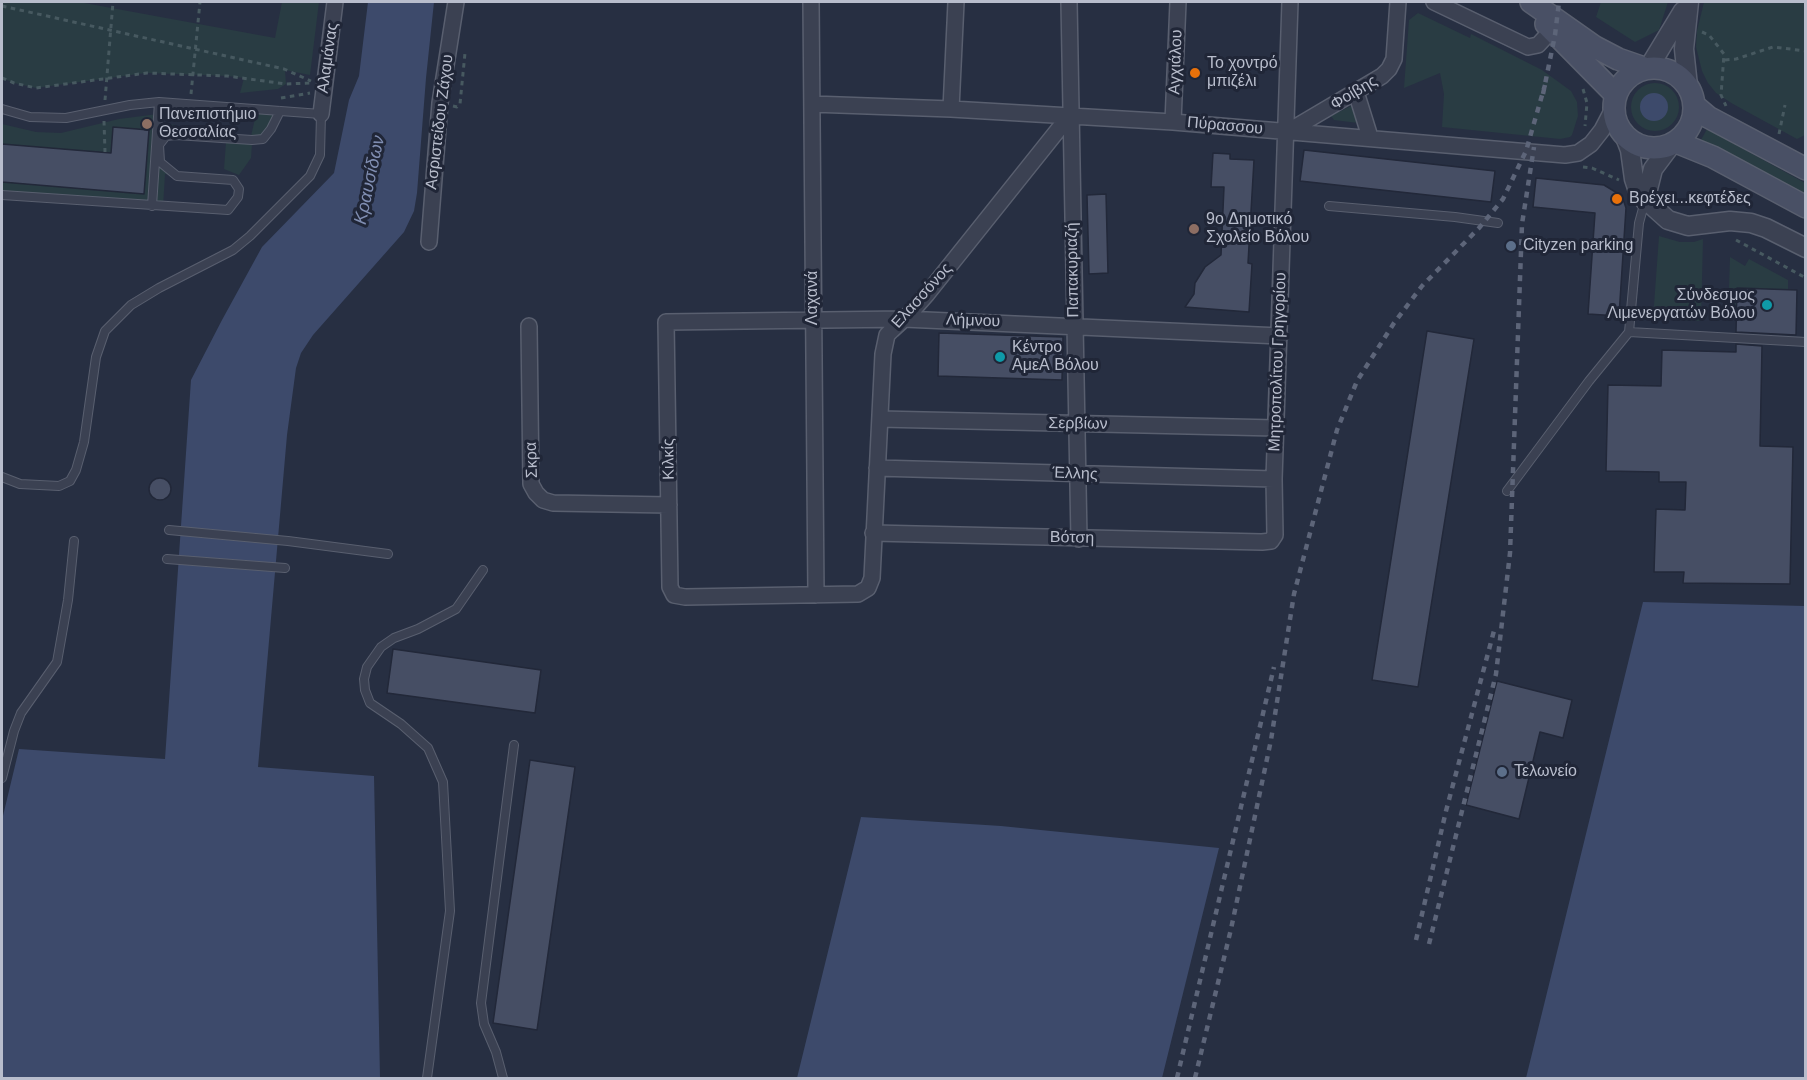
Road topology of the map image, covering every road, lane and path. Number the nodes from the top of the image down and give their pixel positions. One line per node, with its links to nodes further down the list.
1 (113, 2): 15 (path)
2 (200, 2): 18 (path)
3 (335, 2): 38 (street, Αλαμάνας)
4 (456, 2): 59 (street, Ασριστείδου Ζάχου)
5 (811, 2): 30 (street, Λαχανά)
6 (956, 2): 34 (street)
7 (1069, 2): 39 (street, Παπακυριαζή)
8 (1178, 2): 41 (street, Αγχιάλου)
9 (1290, 2): 43 (street, Μητροπολίτου Γρηγορίου)
10 (1398, 2): 26 (street, Φοίβης)
11 (1434, 2): 16 (street)
12 (1688, 2): 21 (street); 27 (street)
13 (1536, 4): 16 (main road); 21 (main road)
14 (2, 6): 15 (path)
15 (111, 31): 18 (path); 24 (path)
16 (1551, 31): 28 (main road)
17 (1697, 31): 20 (path)
18 (195, 49): 22 (path); 22 (path)
19 (1806, 51): 20 (path)
20 (1725, 60): 37 (path)
21 (1647, 68): 27 (main road); 28 (main road)
22 (193, 74): 24 (path); 31 (path)
23 (2, 78): 24 (path)
24 (107, 78): 35 (path)
25 (1581, 84): 42 (path)
26 (1356, 92): 43 (street, Φοίβης); 45 (street)
27 (1691, 96): 47 (main road); 50 (main road)
28 (1615, 101): 44 (main road); 45 (street, Πύρασσου)
29 (159, 102): 31 (lane); 35 (lane); 54 (lane)
30 (812, 104): 34 (street, Πύρασσου); 63 (street, Λαχανά)
31 (190, 105): 36 (lane)
32 (1785, 105): 46 (path)
33 (2, 109): 35 (lane)
34 (951, 109): 39 (street, Πύρασσου)
35 (104, 111)
36 (280, 111): 38 (lane); 54 (lane)
37 (1730, 111)
38 (321, 114): 75 (lane)
39 (1070, 115): 41 (street, Πύρασσου); 62 (street, Ελασσόνος); 65 (street, Παπακυριαζή)
40 (104, 122): 48 (path)
41 (1173, 122): 43 (street, Πύρασσου)
42 (1583, 130)
43 (1287, 131): 45 (street, Πύρασσου); 68 (street, Μητροπολίτου Γρηγορίου)
44 (1623, 132): 47 (main road); 53 (street)
45 (1370, 137)
46 (1777, 142)
47 (1674, 143): 53 (street); 56 (main road)
48 (105, 152)
49 (1581, 166): 51 (path)
50 (1806, 169)
51 (1624, 185)
52 (2, 195): 54 (lane)
53 (1645, 201): 60 (street); 67 (lane)
54 (152, 206)
55 (1329, 206): 57 (lane)
56 (1806, 207)
57 (1498, 224)
58 (1728, 235): 61 (path)
59 (429, 242)
60 (1806, 248)
61 (1806, 278)
62 (904, 319): 63 (street, Λήμνου); 65 (street, Λήμνου); 70 (street, Ελασσόνος)
63 (813, 320): 64 (street, Λήμνου); 88 (street, Λαχανά)
64 (666, 322): 78 (street, Κιλκίς)
65 (1074, 325): 68 (street, Λήμνου); 71 (street, Παπακυριαζή)
66 (529, 326): 78 (street, Σκρα)
67 (1629, 332): 69 (lane); 77 (lane)
68 (1280, 336): 72 (street, Μητροπολίτου Γρηγορίου)
69 (1806, 342)
70 (880, 419): 71 (street, Σερβίων); 73 (street, Ελασσόνος)
71 (1076, 424): 72 (street, Σερβίων); 74 (street, Παπακυριαζή)
72 (1276, 428): 76 (street, Μητροπολίτου Γρηγορίου)
73 (877, 468): 74 (street, Έλλης); 80 (street, Ελασσόνος)
74 (1077, 474): 76 (street, Έλλης); 81 (street, Παπακυριαζή)
75 (2, 477)
76 (1274, 479): 83 (street, Μητροπολίτου Γρηγορίου)
77 (1507, 491)
78 (669, 505): 88 (street, Κιλκίς)
79 (169, 530): 84 (lane)
80 (873, 533): 81 (street, Βότση); 88 (street, Ελασσόνος)
81 (1078, 538): 83 (street, Βότση)
82 (74, 541): 90 (lane)
83 (1271, 541)
84 (388, 554)
85 (167, 559): 86 (lane)
86 (285, 568)
87 (483, 570): 91 (lane)
88 (816, 596)
89 (514, 746): 92 (lane)
90 (2, 778)
91 (427, 1078)
92 (503, 1078)

